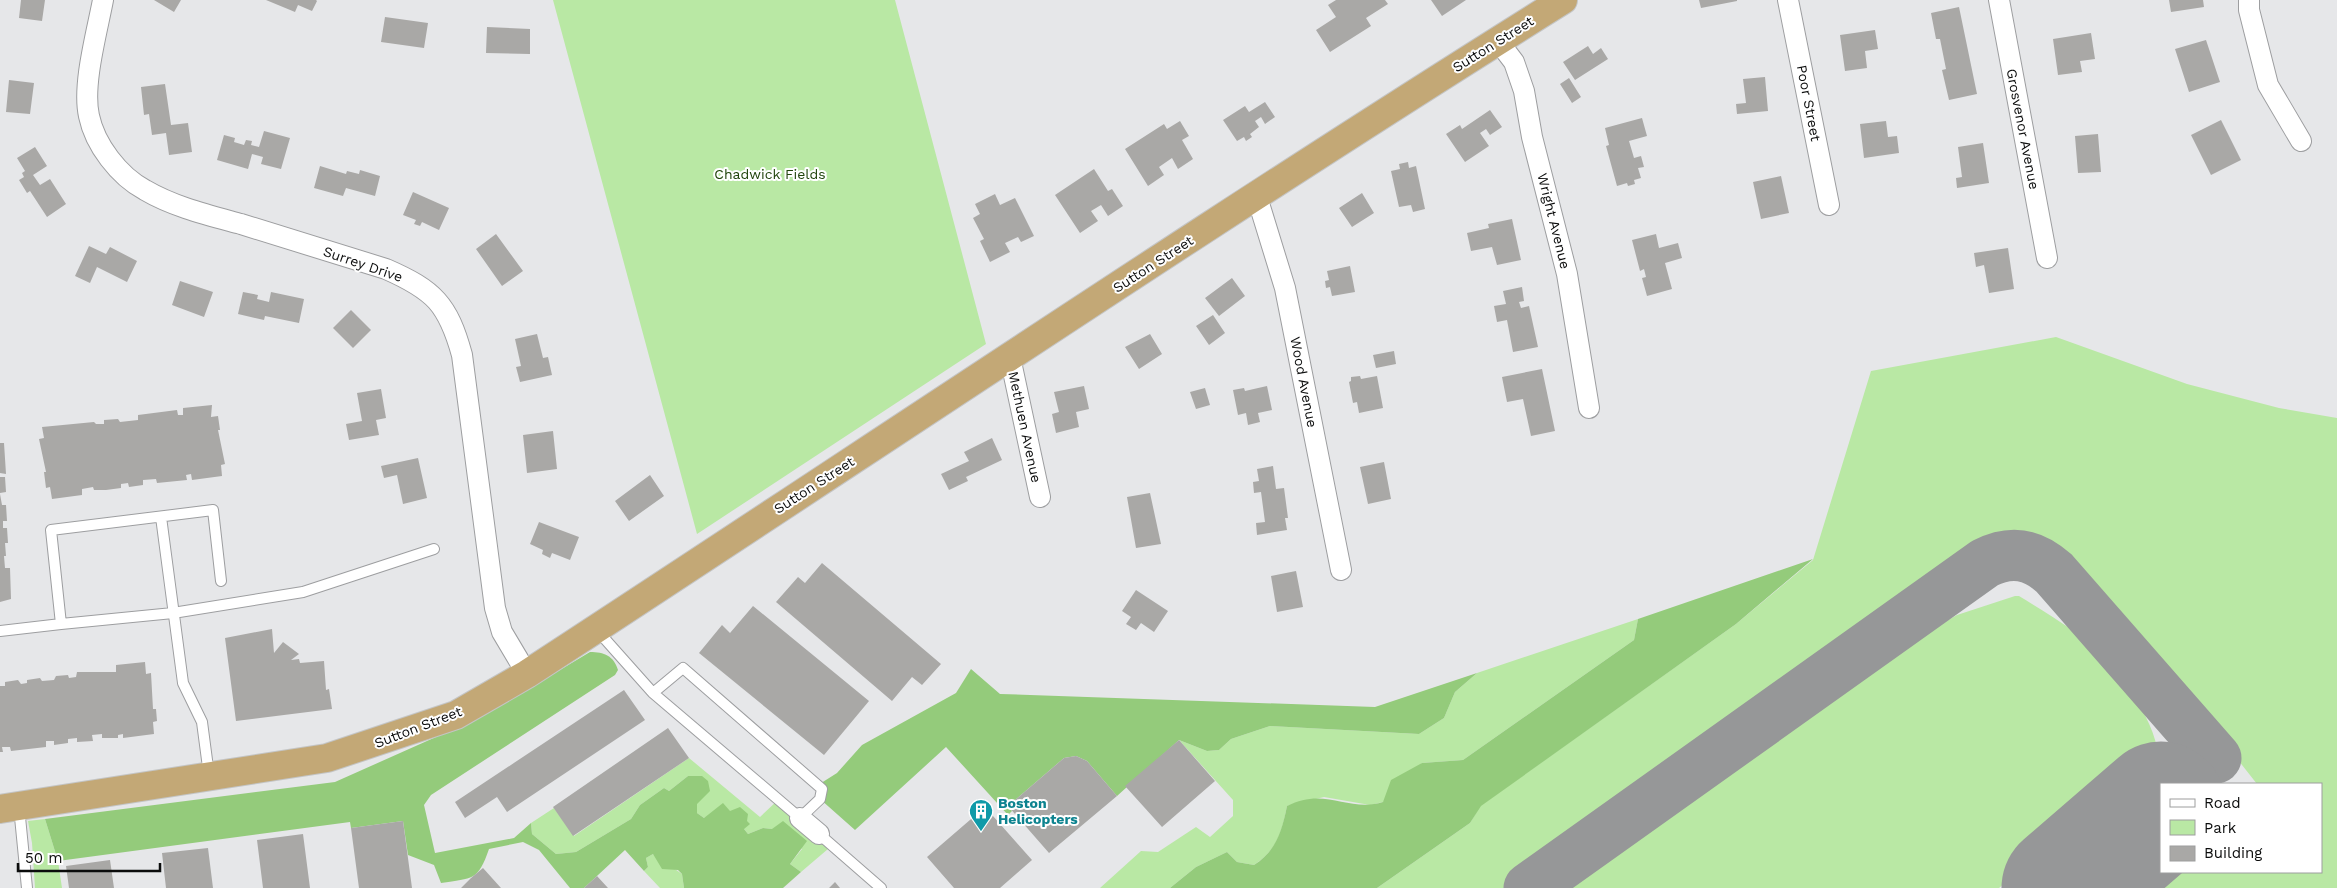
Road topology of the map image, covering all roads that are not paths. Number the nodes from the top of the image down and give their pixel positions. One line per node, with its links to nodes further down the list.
1 (103, 0): 22 (street, Surrey Drive)
2 (1563, 0): 6 (highway, Sutton Street)
3 (1788, 0): 9 (street, Poor Street)
4 (1999, 0): 10 (street, Grosvenor Avenue)
5 (2249, 0): 7 (street)
6 (1498, 41): 8 (highway, Sutton Street); 12 (street, Wright Avenue)
7 (2301, 141)
8 (1257, 196): 11 (highway, Sutton Street); 16 (street, Wood Avenue)
9 (1829, 206)
10 (2047, 258)
11 (1010, 357): 13 (street, Methuen Avenue); 20 (highway, Sutton Street)
12 (1589, 408)
13 (1040, 497)
14 (161, 517): 17 (lane); 18 (lane); 19 (lane)
15 (434, 549): 18 (lane)
16 (1341, 570)
17 (222, 581)
18 (173, 613): 19 (lane); 24 (lane)
19 (61, 624): 21 (lane)
20 (596, 629): 22 (highway, Sutton Street); 23 (lane)
21 (0, 630)
22 (527, 674): 24 (highway, Sutton Street)
23 (653, 693): 26 (lane); 26 (lane)
24 (209, 776): 25 (highway, Sutton Street)
25 (9, 807): 28 (lane)
26 (800, 818): 27 (street)
27 (818, 834): 29 (lane)
28 (27, 888)
29 (880, 888)

